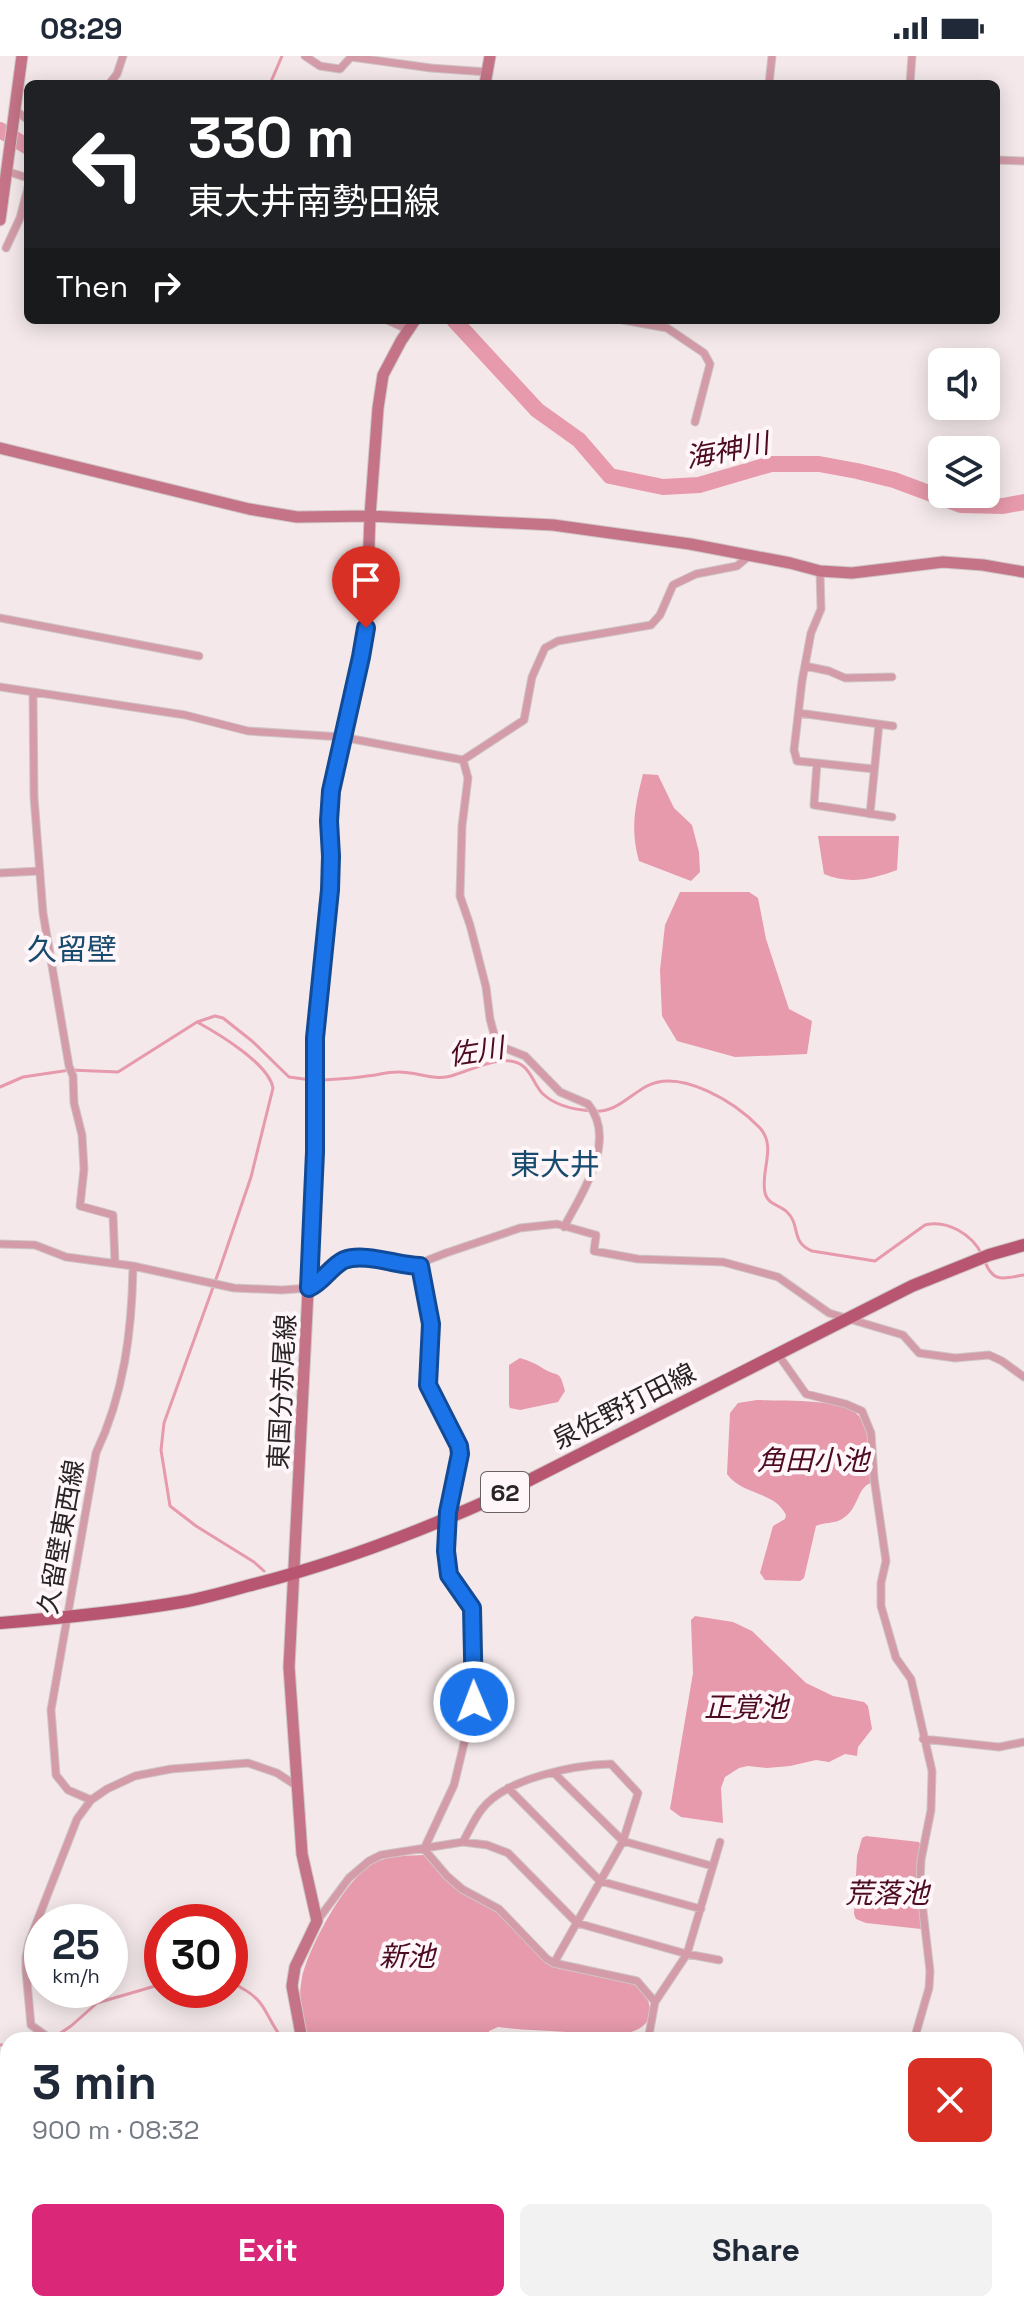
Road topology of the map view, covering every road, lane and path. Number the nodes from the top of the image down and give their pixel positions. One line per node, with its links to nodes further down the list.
1 (22, 56): 11 (street)
2 (123, 56): 7 (street)
3 (305, 56): 8 (street)
4 (490, 56): 8 (street)
5 (772, 56): 9 (street)
6 (912, 56): 10 (street)
7 (112, 80)
8 (488, 80)
9 (769, 80)
10 (910, 80)
11 (13, 113): 12 (street); 15 (street)
12 (24, 118)
13 (1000, 160): 14 (street)
14 (1024, 161)
15 (6, 171): 16 (street); 18 (street)
16 (24, 177)
17 (24, 215): 19 (street)
18 (0, 220)
19 (6, 248)
20 (645, 324): 22 (street)
21 (412, 325): 24 (street, 東国分赤尾線)
22 (695, 422)
23 (0, 448): 24 (street)
24 (370, 516): 25 (street); 37 (street, 東国分赤尾線)
25 (751, 555): 26 (street); 38 (street)
26 (820, 571): 27 (street); 30 (street)
27 (1024, 572)
28 (0, 618): 29 (street)
29 (199, 656)
30 (805, 666): 31 (street); 34 (street)
31 (892, 677)
32 (0, 687): 33 (street)
33 (33, 692): 37 (street); 43 (street)
34 (799, 713): 35 (street); 39 (street)
35 (879, 724): 36 (street); 40 (street)
36 (893, 726)
37 (342, 737): 38 (street); 51 (street, 東国分赤尾線)
38 (463, 760): 45 (street)
39 (817, 763): 40 (street); 41 (street)
40 (874, 769): 41 (street)
41 (870, 814): 42 (street)
42 (892, 817)
43 (40, 871): 44 (street); 48 (street)
44 (0, 873)
45 (564, 1227): 50 (street); 52 (street)
46 (0, 1244): 48 (street)
47 (1024, 1245): 52 (main road, 泉佐野打田線 / 62)
48 (115, 1263): 49 (street)
49 (133, 1266): 51 (street); 57 (street, 久留壁東西線)
50 (420, 1266): 51 (street); 55 (street)
51 (309, 1288): 56 (street, 東国分赤尾線)
52 (848, 1318): 53 (main road, 泉佐野打田線 / 62); 54 (street)
53 (777, 1353): 55 (main road, 泉佐野打田線 / 62); 59 (street)
54 (1024, 1377)
55 (448, 1519): 56 (main road, 泉佐野打田線 / 62); 68 (street)
56 (294, 1574): 57 (main road, 泉佐野打田線 / 62); 62 (street, 東国分赤尾線)
57 (68, 1617): 58 (main road, 泉佐野打田線 / 62); 64 (street, 久留壁東西線)
58 (0, 1623)
59 (923, 1739): 60 (street); 81 (street)
60 (1024, 1742)
61 (554, 1773): 63 (street); 65 (street); 65 (street)
62 (297, 1786): 64 (street); 72 (street, 東国分赤尾線)
63 (508, 1788): 66 (street); 70 (street)
64 (91, 1800): 78 (street)
65 (623, 1841): 69 (street); 70 (street)
66 (463, 1842): 68 (street); 73 (street)
67 (720, 1842): 69 (street)
68 (424, 1849): 72 (street); 76 (street)
69 (712, 1866): 71 (street)
70 (600, 1881): 71 (street); 73 (street)
71 (701, 1909): 74 (street)
72 (317, 1921): 79 (street)
73 (577, 1923): 74 (street); 76 (street)
74 (687, 1954): 75 (street); 77 (street)
75 (719, 1960)
76 (554, 1963): 77 (street)
77 (655, 2002): 80 (street)
78 (41, 2032)
79 (301, 2032)
80 (649, 2032)
81 (916, 2032)

